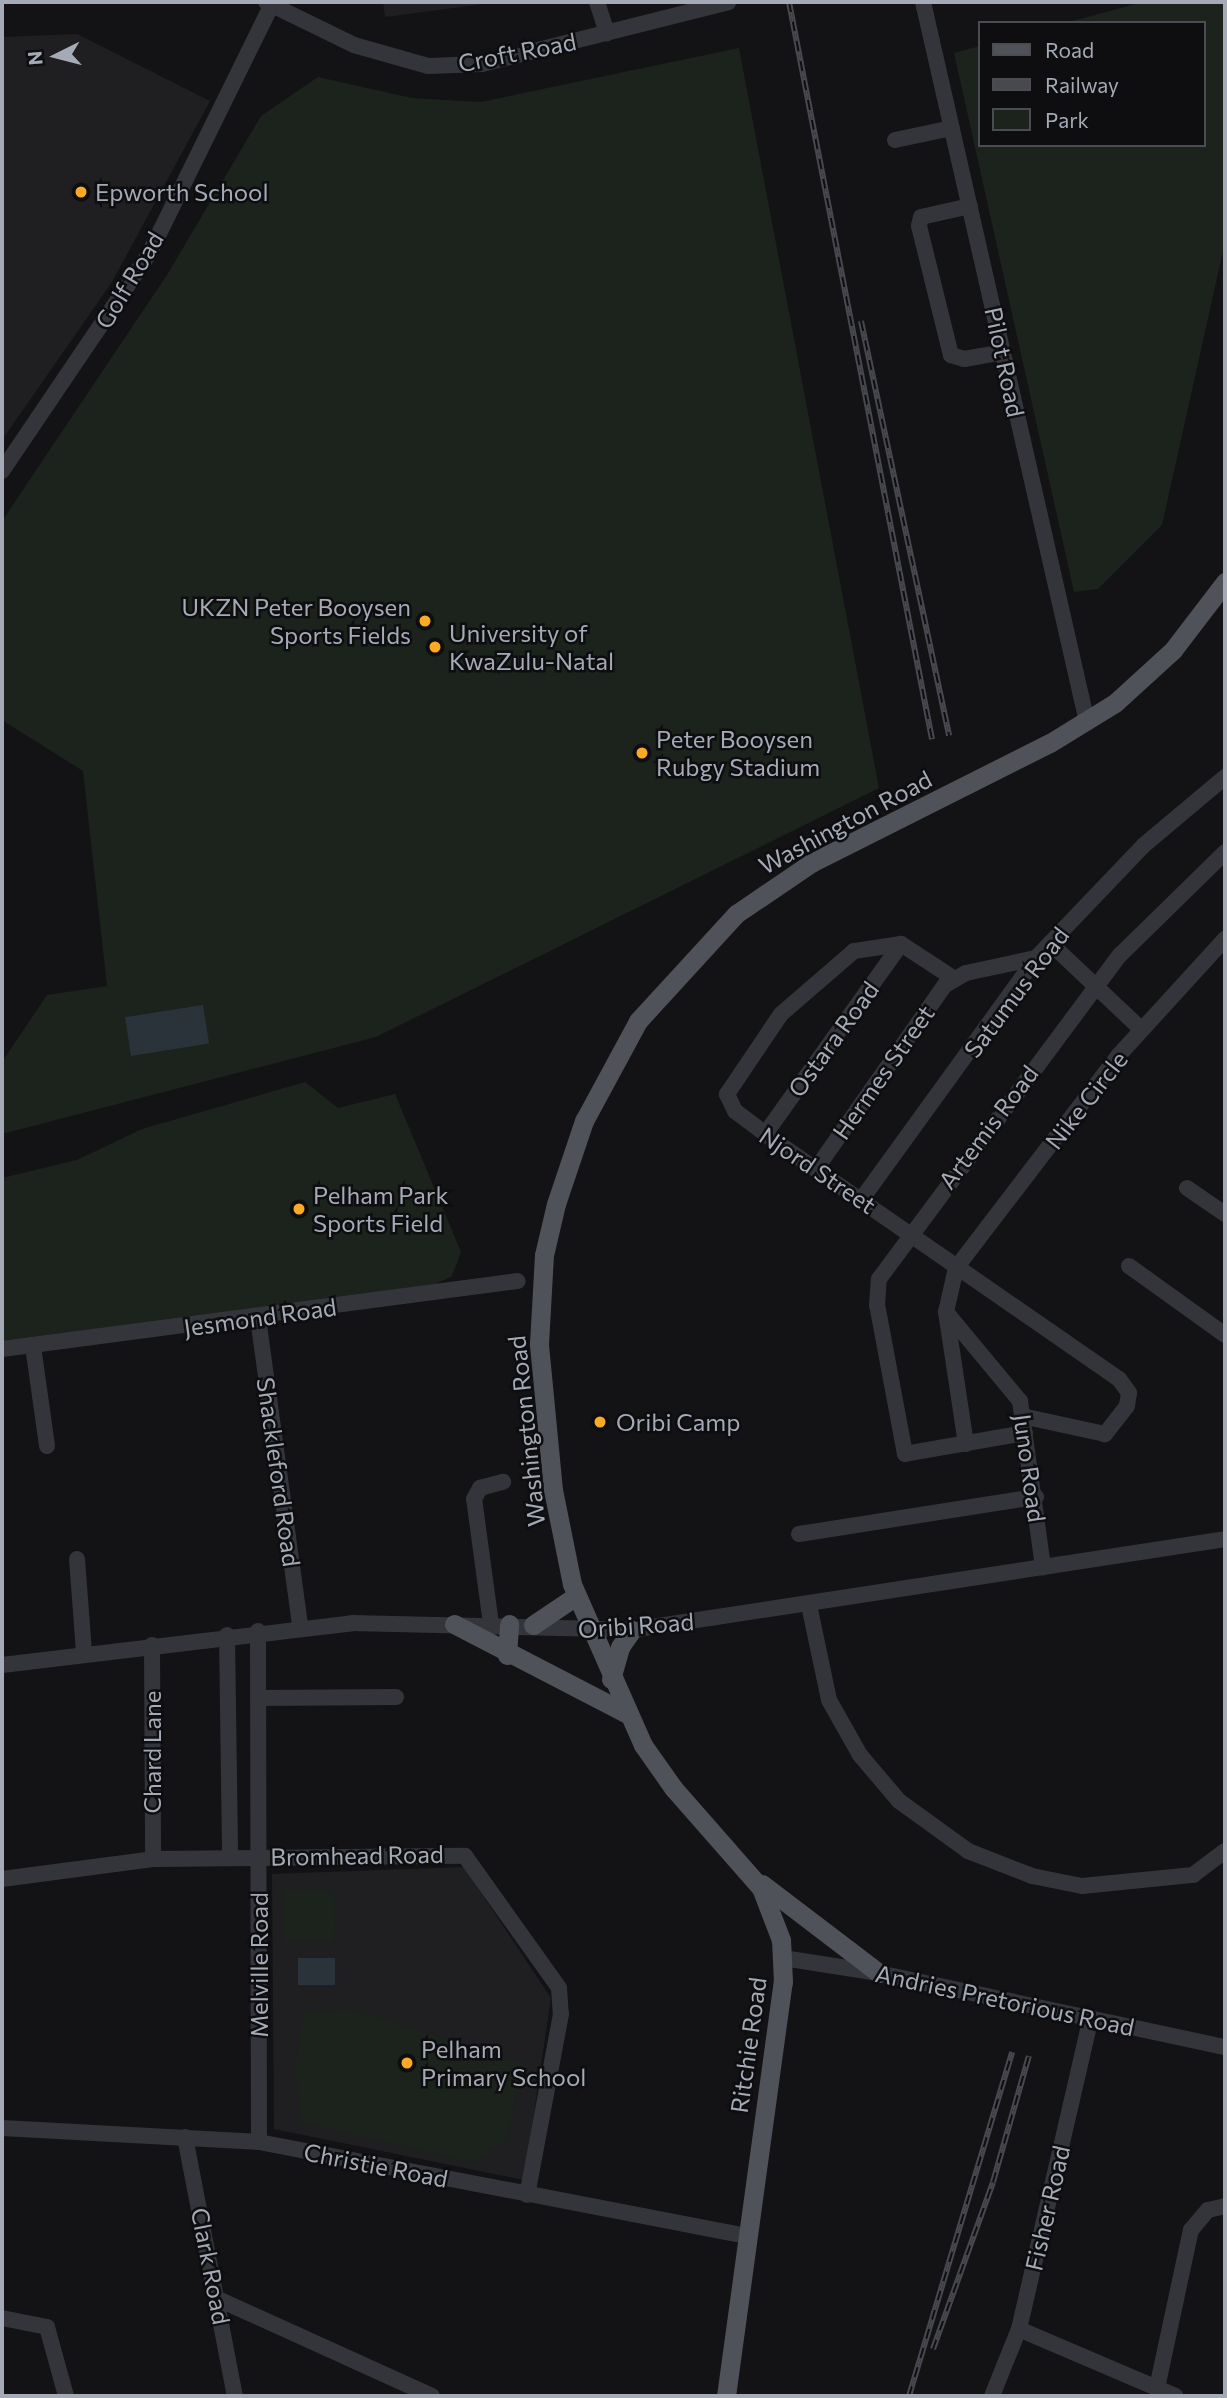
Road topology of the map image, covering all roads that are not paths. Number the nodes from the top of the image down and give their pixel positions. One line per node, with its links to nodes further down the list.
1 (597, 2): 5 (street)
2 (727, 2): 5 (street, Croft Road)
3 (923, 2): 6 (street, Pilot Road)
4 (270, 3): 5 (street, Croft Road); 10 (street, Golf Road)
5 (607, 33)
6 (952, 128): 7 (street); 8 (street, Pilot Road)
7 (895, 140)
8 (970, 206): 9 (street, Pilot Road); 9 (street)
9 (1003, 352): 12 (street, Pilot Road)
10 (2, 471)
11 (1225, 582): 12 (main road, Washington Road)
12 (1087, 722): 46 (main road, Washington Road)
13 (1225, 777): 15 (street, Satumus Road)
14 (1225, 852): 20 (street, Artemis Road)
15 (1050, 943): 18 (street, Satumus Road); 20 (street)
16 (901, 944): 19 (street); 22 (street, Ostara Road); 22 (street, Njord Street)
17 (1224, 944): 21 (street, Nike Circle)
18 (1036, 958): 19 (street); 25 (street, Satumus Road)
19 (953, 978): 23 (street, Hermes Street)
20 (1093, 988): 21 (street); 27 (street, Artemis Road)
21 (1141, 1029): 29 (street, Nike Circle)
22 (765, 1134): 23 (street, Njord Street)
23 (816, 1169): 25 (street, Njord Street)
24 (1187, 1188): 26 (street)
25 (861, 1200): 27 (street, Njord Street)
26 (1225, 1214)
27 (909, 1231): 29 (street, Njord Street); 38 (street, Artemis Road)
28 (1129, 1266): 33 (street)
29 (956, 1268): 31 (street); 36 (street, Njord Street)
30 (518, 1281): 32 (street, Jesmond Road)
31 (946, 1312): 36 (street, Juno Road); 38 (street)
32 (258, 1318): 34 (street, Jesmond Road); 51 (street, Shackleford Road)
33 (1225, 1335)
34 (33, 1346): 35 (street, Jesmond Road); 39 (street)
35 (2, 1349)
36 (1023, 1416): 37 (street, Juno Road)
37 (1025, 1433): 38 (street); 41 (street, Juno Road)
38 (967, 1444)
39 (47, 1446)
40 (503, 1482): 49 (street)
41 (1036, 1497): 42 (street); 45 (street, Juno Road)
42 (799, 1534)
43 (1225, 1539): 45 (street, Oribi Road)
44 (77, 1559): 57 (street)
45 (1043, 1567): 47 (street, Oribi Road)
46 (576, 1596): 50 (main road); 54 (main road, Washington Road)
47 (809, 1605): 52 (street, Oribi Road); 67 (street)
48 (454, 1624): 49 (street, Oribi Road); 51 (street, Oribi Road); 58 (main road)
49 (500, 1624): 50 (street, Oribi Road); 58 (main road)
50 (533, 1625): 54 (street, Oribi Road)
51 (300, 1626): 53 (street, Oribi Road)
52 (632, 1630): 54 (street, Oribi Road); 60 (main road)
53 (258, 1631): 55 (street, Oribi Road); 61 (street, Melville Road)
54 (591, 1632): 60 (main road, Washington Road)
55 (227, 1635): 56 (street, Oribi Road); 66 (street)
56 (152, 1645): 57 (street, Oribi Road); 70 (street, Chard Lane)
57 (85, 1653): 59 (street, Oribi Road)
58 (507, 1655): 63 (main road)
59 (2, 1665)
60 (611, 1679): 63 (main road, Washington Road)
61 (259, 1698): 62 (street); 65 (street, Melville Road)
62 (396, 1698)
63 (626, 1713): 64 (main road, Washington Road)
64 (643, 1745): 71 (main road, Ritchie Road)
65 (259, 1746): 66 (street); 69 (street, Melville Road)
66 (230, 1749): 68 (street)
67 (1225, 1851)
68 (230, 1857): 69 (street, Bromhead Road); 70 (street, Bromhead Road)
69 (259, 1857): 79 (street, Melville Road); 80 (street, Bromhead Road)
70 (153, 1859): 72 (street, Bromhead Road)
71 (753, 1877): 73 (main road, Ritchie Road); 74 (main road)
72 (2, 1879)
73 (783, 1958): 74 (street, Andries Pretorious Road); 82 (main road, Ritchie Road)
74 (879, 1973): 75 (street, Andries Pretorious Road)
75 (1091, 2017): 76 (street, Andries Pretorious Road); 85 (street, Fisher Road)
76 (1225, 2047)
77 (2, 2128): 78 (street, Christie Road)
78 (185, 2137): 79 (street, Christie Road); 83 (street, Clark Road)
79 (259, 2143): 80 (street, Christie Road)
80 (527, 2195): 82 (street, Christie Road)
81 (1225, 2206): 86 (street)
82 (746, 2236): 90 (main road, Ritchie Road)
83 (218, 2299): 88 (street, Clark Road); 89 (street)
84 (2, 2318): 87 (street)
85 (1019, 2329): 86 (street); 91 (street, Fisher Road)
86 (1157, 2388): 92 (street)
87 (66, 2396)
88 (234, 2396)
89 (432, 2396)
90 (726, 2396)
91 (992, 2396)
92 (1175, 2396)

